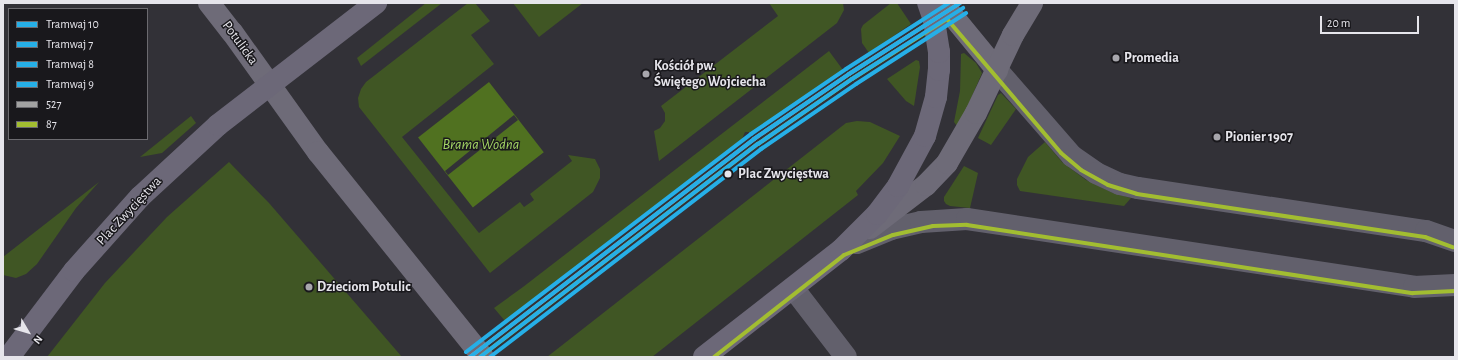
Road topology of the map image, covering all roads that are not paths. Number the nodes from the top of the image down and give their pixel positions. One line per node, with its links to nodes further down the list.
1 (209, 3): 7 (street, Potulicka)
2 (376, 3): 7 (main road, Plac Zwycięstwa)
3 (928, 3): 9 (main road)
4 (942, 3): 6 (street)
5 (1032, 3): 6 (street)
6 (997, 70): 8 (street); 9 (street)
7 (270, 85): 12 (main road, Plac Zwycięstwa); 13 (street)
8 (1455, 241)
9 (841, 250): 10 (street); 11 (main road)
10 (1455, 285)
11 (793, 288): 14 (main road); 15 (street)
12 (8, 357)
13 (483, 357)
14 (704, 357)
15 (846, 357)

